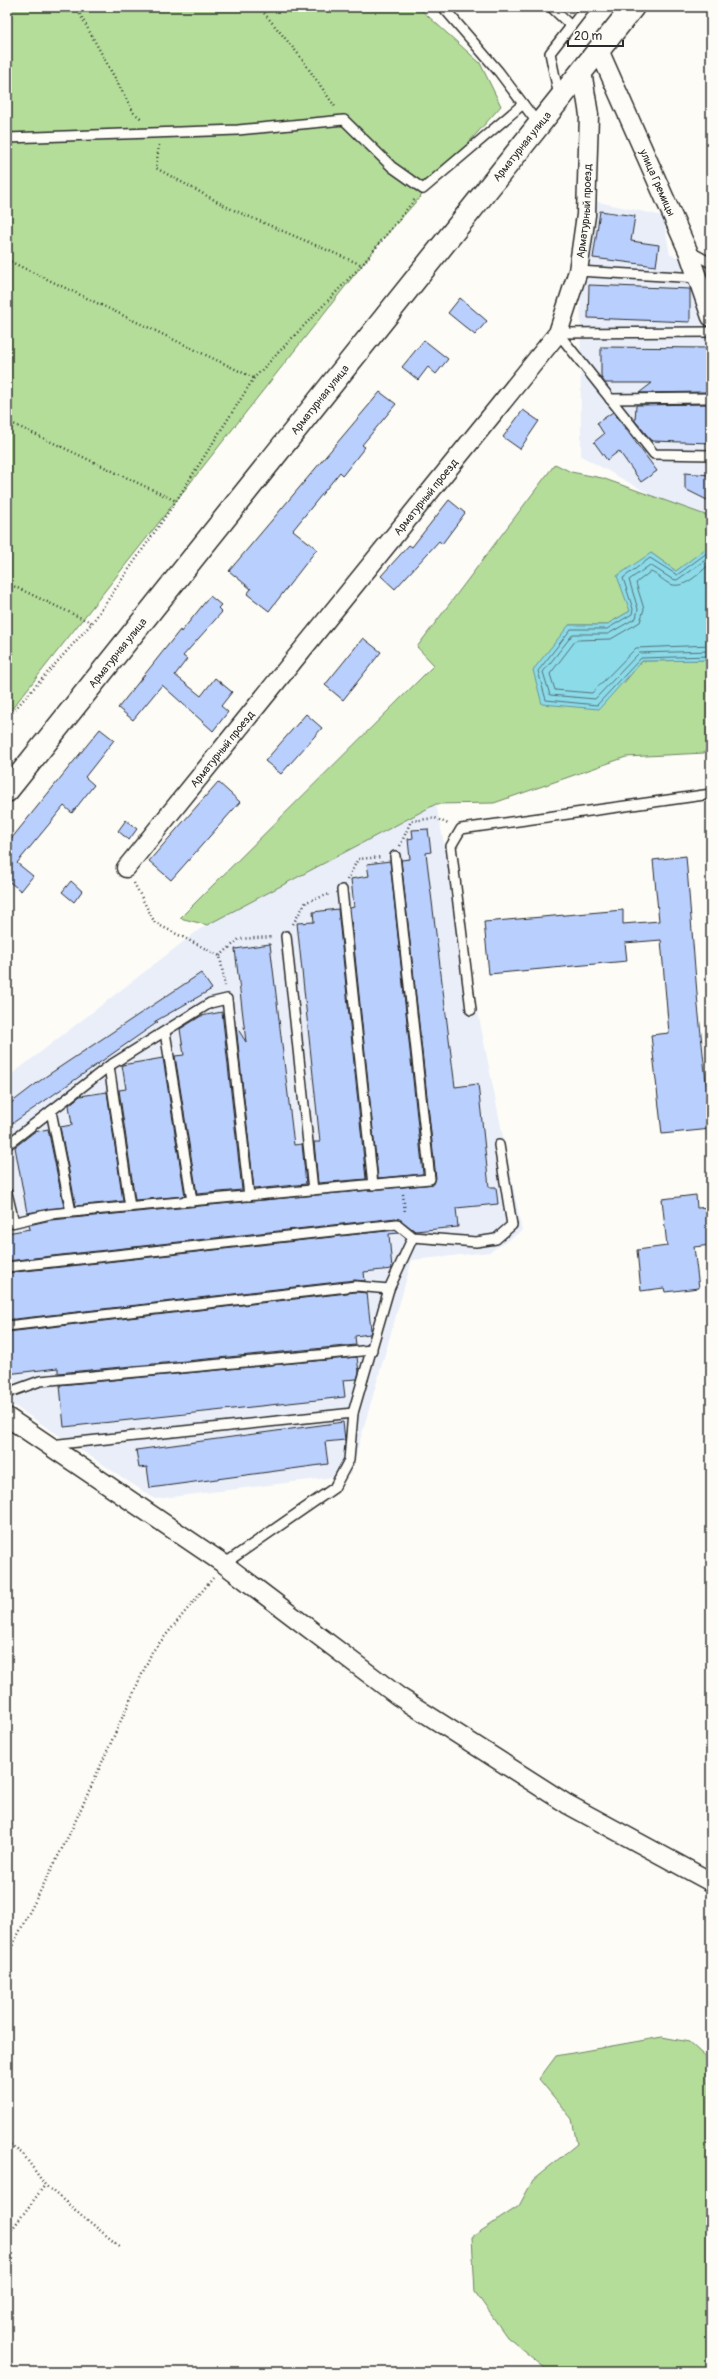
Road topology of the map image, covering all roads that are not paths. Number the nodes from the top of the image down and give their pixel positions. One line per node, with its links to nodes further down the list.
1 (443, 7): 9 (lane)
2 (552, 7): 5 (lane)
3 (586, 7): 5 (lane)
4 (633, 7): 6 (street, Арматурная улица)
5 (571, 26): 8 (lane)
6 (599, 50): 7 (street, Арматурная улица); 12 (street, улица Гремицы)
7 (582, 71): 8 (street, Арматурная улица); 14 (street, Арматурный проезд)
8 (559, 99): 10 (street, Арматурная улица)
9 (523, 104): 10 (lane); 11 (lane)
10 (539, 125): 22 (street, Арматурная улица)
11 (7, 138)
12 (688, 250): 13 (lane); 15 (street, улица Гремицы)
13 (711, 263)
14 (578, 272): 15 (lane); 18 (street, Арматурный проезд)
15 (698, 278): 16 (street, улица Гремицы)
16 (711, 317)
17 (711, 332): 18 (lane)
18 (558, 333): 20 (lane); 25 (street, Арматурный проезд)
19 (711, 398): 20 (lane)
20 (610, 399): 21 (lane)
21 (711, 455)
22 (7, 791)
23 (711, 794): 28 (lane)
24 (395, 856): 34 (lane)
25 (126, 868)
26 (342, 890): 34 (lane)
27 (286, 936): 35 (lane)
28 (471, 1010)
29 (165, 1032): 30 (lane); 37 (lane); 38 (lane)
30 (109, 1066): 31 (lane); 39 (lane)
31 (51, 1111): 32 (lane); 40 (lane)
32 (7, 1145)
33 (499, 1146): 42 (lane)
34 (373, 1185): 35 (lane)
35 (313, 1190): 37 (lane)
36 (7, 1193): 41 (lane)
37 (249, 1196): 38 (lane)
38 (192, 1201): 39 (lane)
39 (130, 1207): 40 (lane)
40 (71, 1212): 41 (lane)
41 (10, 1223)
42 (410, 1234): 43 (lane); 44 (lane)
43 (7, 1267)
44 (389, 1289): 45 (lane); 46 (lane)
45 (7, 1326)
46 (372, 1350): 47 (lane); 48 (lane)
47 (7, 1393)
48 (353, 1413): 50 (lane); 51 (lane)
49 (7, 1417): 50 (street)
50 (49, 1445): 51 (street)
51 (224, 1564): 52 (street)
52 (711, 1882)

